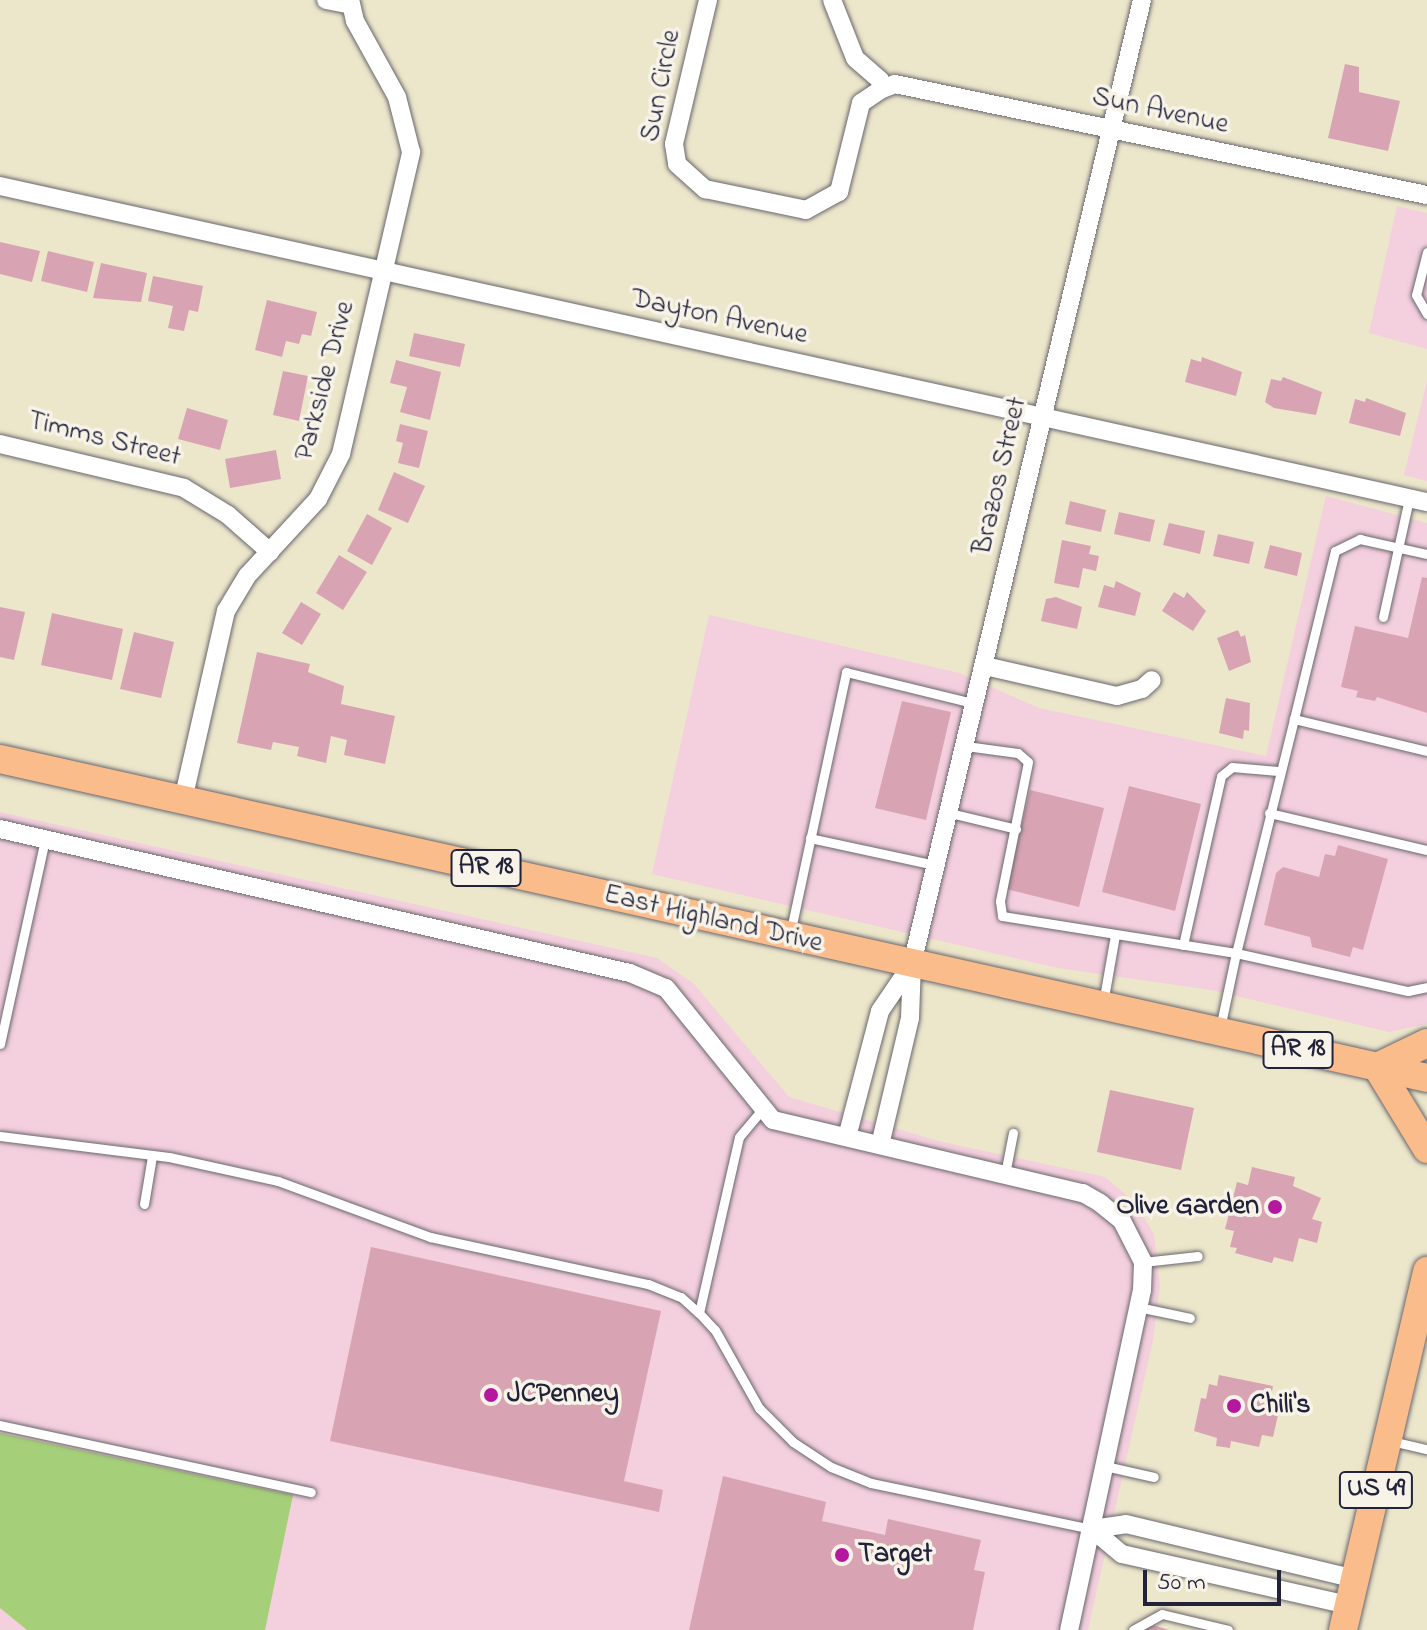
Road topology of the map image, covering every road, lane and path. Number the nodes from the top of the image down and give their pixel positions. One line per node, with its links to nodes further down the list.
1 (326, 0): 5 (street)
2 (708, 0): 6 (street, Sun Circle)
3 (832, 0): 6 (street)
4 (1142, 0): 7 (street, Brazos Street)
5 (350, 3): 11 (street, Parkside Drive)
6 (882, 89): 7 (street, Sun Avenue)
7 (1111, 131): 9 (street, Sun Avenue); 13 (street, Brazos Street)
8 (0, 186): 11 (street, Dayton Avenue)
9 (1427, 195)
10 (1427, 252): 12 (lane)
11 (384, 272): 13 (street, Dayton Avenue); 17 (street, Parkside Drive)
12 (1427, 314)
13 (1044, 418): 15 (street, Dayton Avenue); 20 (street, Brazos Street)
14 (0, 444): 17 (street, Timms Street)
15 (1418, 500): 16 (lane)
16 (1399, 548): 18 (lane); 19 (lane); 23 (lane)
17 (270, 552): 28 (street, Parkside Drive)
18 (1427, 554)
19 (1383, 617)
20 (985, 666): 21 (street); 22 (street, Brazos Street)
21 (1152, 680)
22 (976, 704): 24 (street, Brazos Street); 33 (lane)
23 (1294, 719): 25 (lane); 27 (lane)
24 (966, 746): 29 (street, Brazos Street); 32 (lane)
25 (1427, 751)
26 (0, 759): 28 (main road, East Highland Drive / AR 18)
27 (1278, 771): 30 (lane); 39 (lane)
28 (183, 800): 38 (main road, East Highland Drive / AR 18)
29 (950, 813): 32 (lane); 36 (street, Brazos Street)
30 (1269, 813): 35 (lane); 40 (lane)
31 (0, 829): 34 (street)
32 (1016, 829): 37 (lane)
33 (810, 838): 36 (lane); 38 (lane)
34 (45, 839): 46 (lane); 49 (street)
35 (1427, 850)
36 (939, 866): 41 (street, Brazos Street)
37 (1115, 935): 39 (lane); 43 (lane)
38 (789, 937): 41 (main road, East Highland Drive / AR 18)
39 (1183, 945): 40 (lane)
40 (1236, 953): 42 (lane); 44 (lane)
41 (912, 964): 43 (main road, East Highland Drive / AR 18); 52 (street); 53 (street)
42 (1427, 987)
43 (1102, 1007): 44 (main road, East Highland Drive / AR 18)
44 (1219, 1032): 47 (main road, East Highland Drive / AR 18)
45 (1427, 1043): 47 (main road)
46 (0, 1044)
47 (1377, 1067): 48 (main road, East Highland Drive / AR 18); 54 (main road)
48 (1427, 1078)
49 (763, 1108): 52 (street); 62 (lane)
50 (1013, 1133): 56 (lane)
51 (0, 1136): 55 (lane)
52 (847, 1137): 53 (street)
53 (880, 1145): 56 (street)
54 (1427, 1149)
55 (152, 1156): 57 (lane); 62 (lane)
56 (1005, 1174): 59 (street)
57 (144, 1204)
58 (1198, 1256): 59 (lane)
59 (1143, 1262): 61 (street)
60 (1427, 1271): 65 (main road, US 49)
61 (1138, 1307): 63 (lane); 67 (street)
62 (699, 1313): 70 (lane)
63 (1190, 1318)
64 (0, 1425): 69 (lane)
65 (1387, 1440): 66 (lane); 71 (main road, US 49)
66 (1427, 1449)
67 (1105, 1466): 68 (lane); 70 (street)
68 (1154, 1477)
69 (311, 1492)
70 (1092, 1529): 71 (street); 71 (street); 72 (street)
71 (1349, 1605)
72 (1069, 1630)
73 (1133, 1630): 74 (lane)
74 (1228, 1630)

